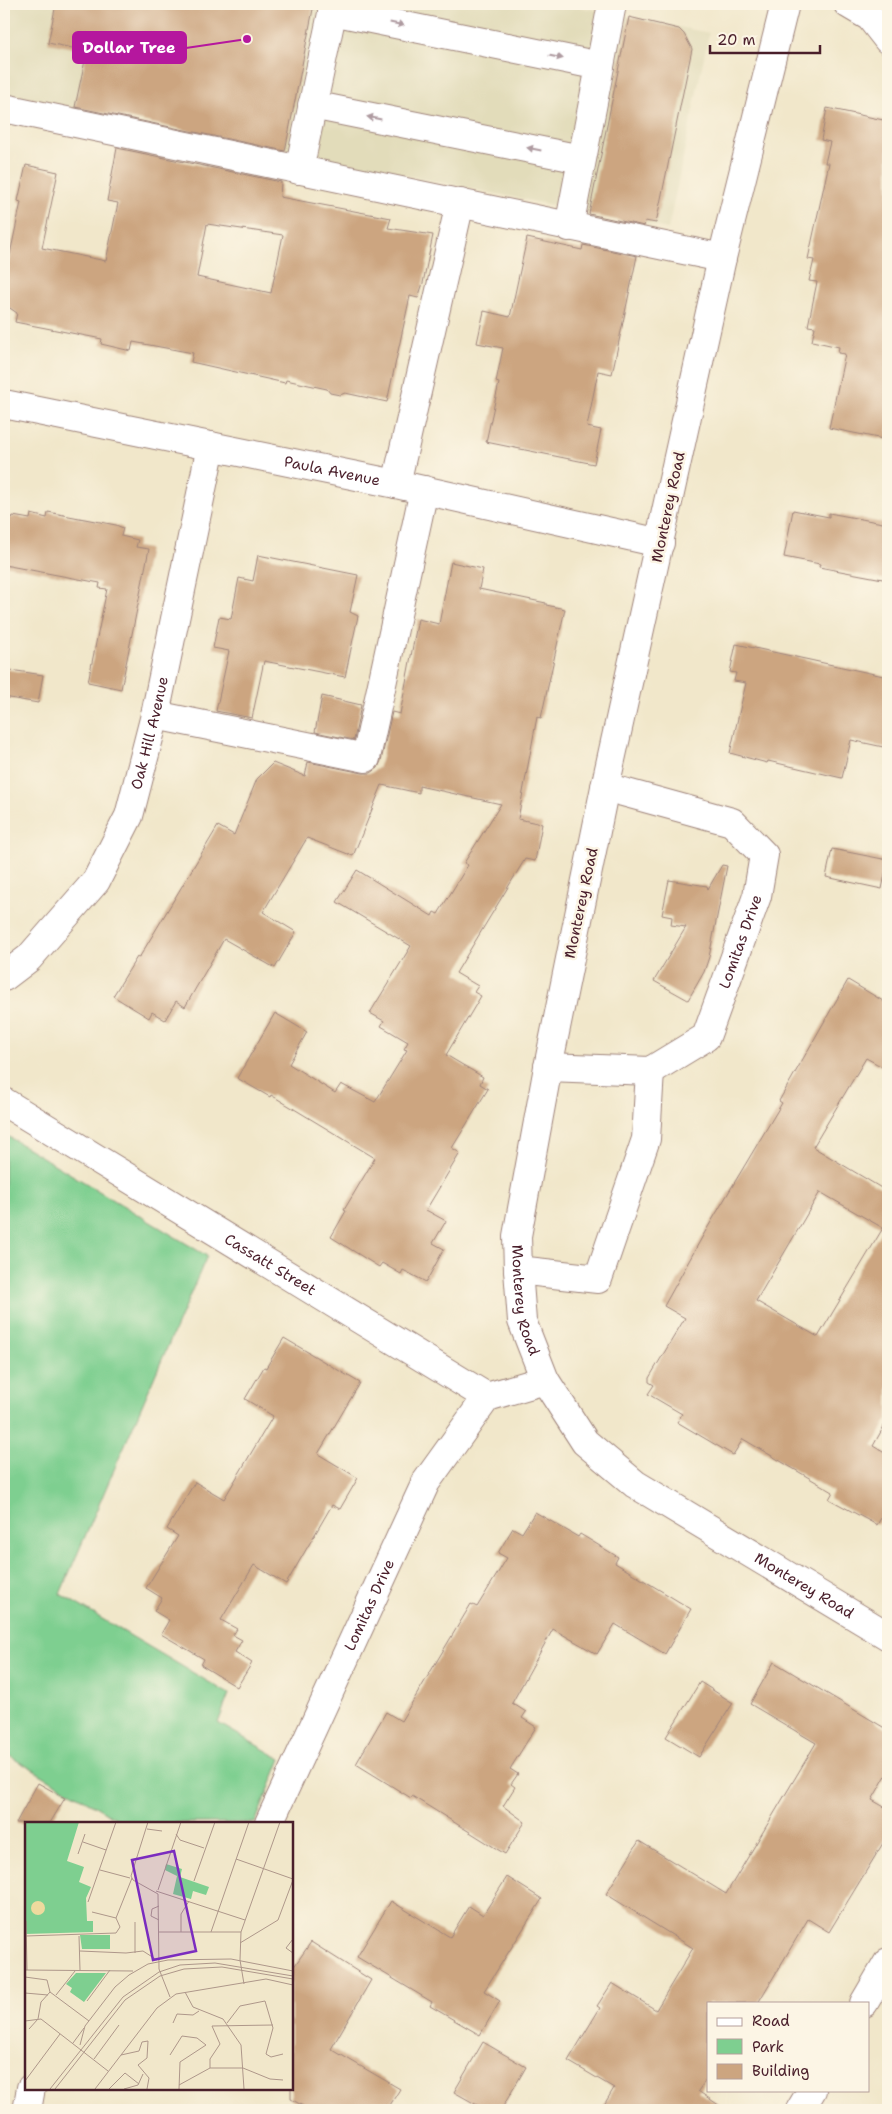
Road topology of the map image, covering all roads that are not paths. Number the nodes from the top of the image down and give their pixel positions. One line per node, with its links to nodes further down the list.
1 (612, 4): 6 (street)
2 (785, 4): 13 (street, Monterey Road)
3 (848, 4): 5 (street)
4 (333, 7): 6 (street, one-way to 6); 7 (street)
5 (888, 40)
6 (600, 66): 9 (street)
7 (312, 105): 9 (street, one-way to 7); 10 (street)
8 (4, 108): 10 (street)
9 (581, 159): 12 (street)
10 (299, 170): 11 (street)
11 (460, 203): 12 (street); 16 (street)
12 (569, 226): 13 (street)
13 (722, 258): 18 (street, Monterey Road)
14 (4, 404): 15 (street, Paula Avenue)
15 (211, 446): 16 (street, Paula Avenue); 19 (street, Oak Hill Avenue)
16 (396, 484): 17 (street, Paula Avenue)
17 (424, 490): 18 (street, Paula Avenue); 19 (street)
18 (660, 543): 20 (street, Monterey Road)
19 (155, 715): 21 (street, Oak Hill Avenue)
20 (605, 787): 22 (street, Monterey Road); 23 (street, Lomitas Drive)
21 (4, 977)
22 (548, 1066): 23 (street); 25 (street, Monterey Road)
23 (650, 1071): 25 (street)
24 (4, 1102): 27 (street, Cassatt Street)
25 (518, 1270): 26 (street, Monterey Road)
26 (545, 1380): 27 (street); 28 (street, Monterey Road)
27 (487, 1397): 29 (street, Lomitas Drive)
28 (888, 1636)
29 (269, 1822)
30 (885, 1976): 31 (street)
31 (865, 2002)
32 (31, 2089): 34 (street)
33 (811, 2092): 35 (street)
34 (28, 2110)
35 (800, 2110)

